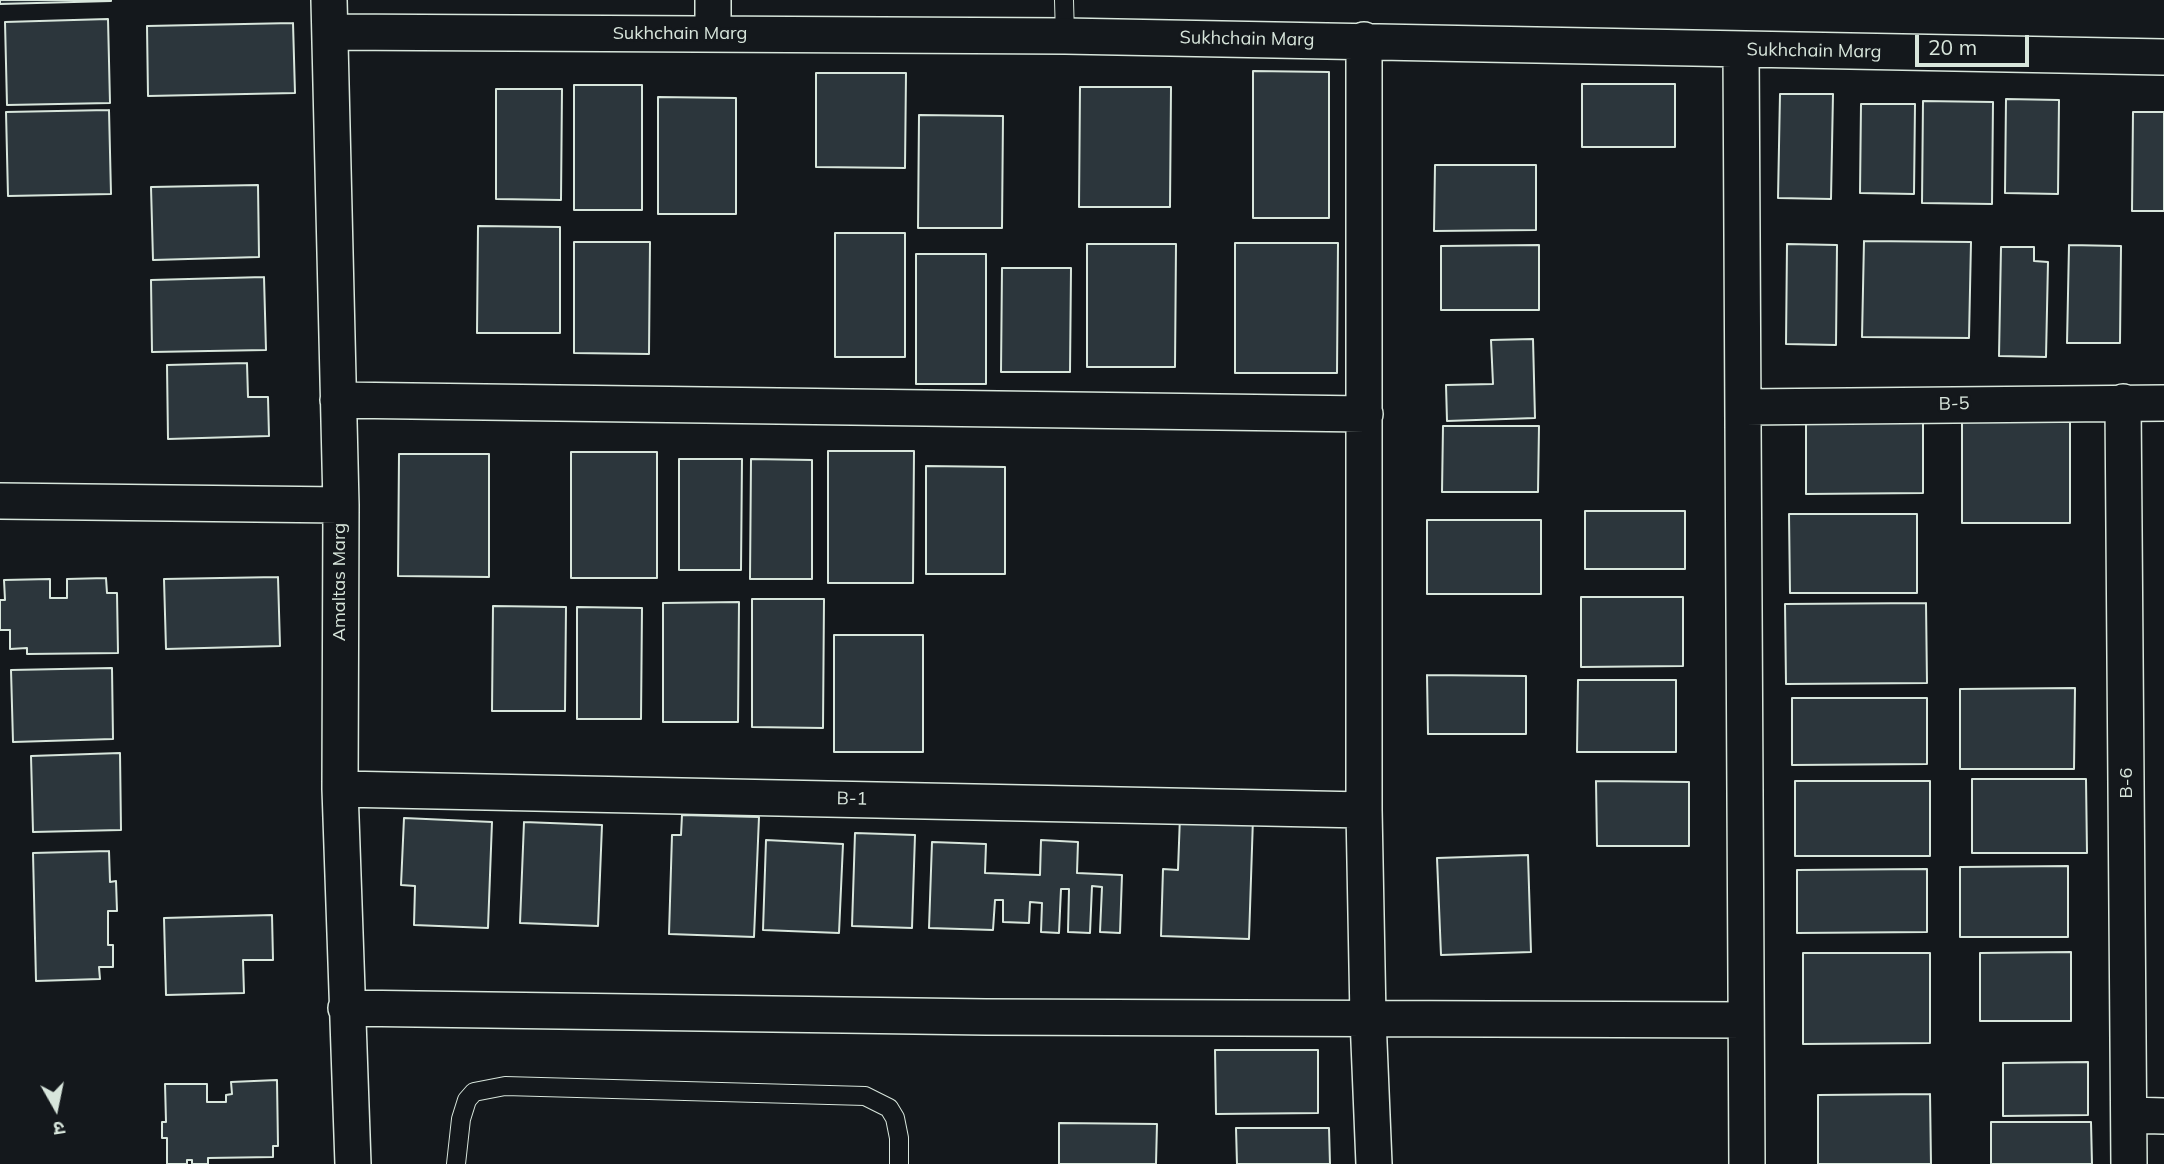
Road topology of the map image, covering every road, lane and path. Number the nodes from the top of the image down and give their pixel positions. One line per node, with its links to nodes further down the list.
1 (713, 0): 4 (street)
2 (1064, 0): 5 (lane)
3 (330, 16): 4 (street, Sukhchain Marg); 9 (street, Amaltas Marg)
4 (713, 34): 5 (street, Sukhchain Marg)
5 (1065, 36): 6 (street, Sukhchain Marg)
6 (1364, 40): 7 (street, Sukhchain Marg); 13 (street)
7 (1741, 49): 8 (street, Sukhchain Marg); 12 (street)
8 (2164, 57)
9 (338, 400): 13 (street); 15 (street, Amaltas Marg)
10 (2123, 402): 11 (street, B-5); 12 (street, B-5); 21 (street, B-6)
11 (2164, 403)
12 (1745, 407): 20 (street)
13 (1366, 414): 17 (street)
14 (0, 501): 15 (street)
15 (341, 505): 16 (street, Amaltas Marg)
16 (340, 789): 17 (street, B-1); 18 (street, Amaltas Marg)
17 (1364, 810): 19 (street)
18 (346, 1008): 19 (street); 23 (street, Amaltas Marg)
19 (1368, 1018): 20 (street); 26 (street)
20 (1745, 1020): 27 (street)
21 (2129, 1115): 22 (street); 28 (street, B-6)
22 (2164, 1116)
23 (353, 1164)
24 (456, 1164): 25 (lane)
25 (899, 1164)
26 (1374, 1164)
27 (1747, 1164)
28 (2129, 1164)

